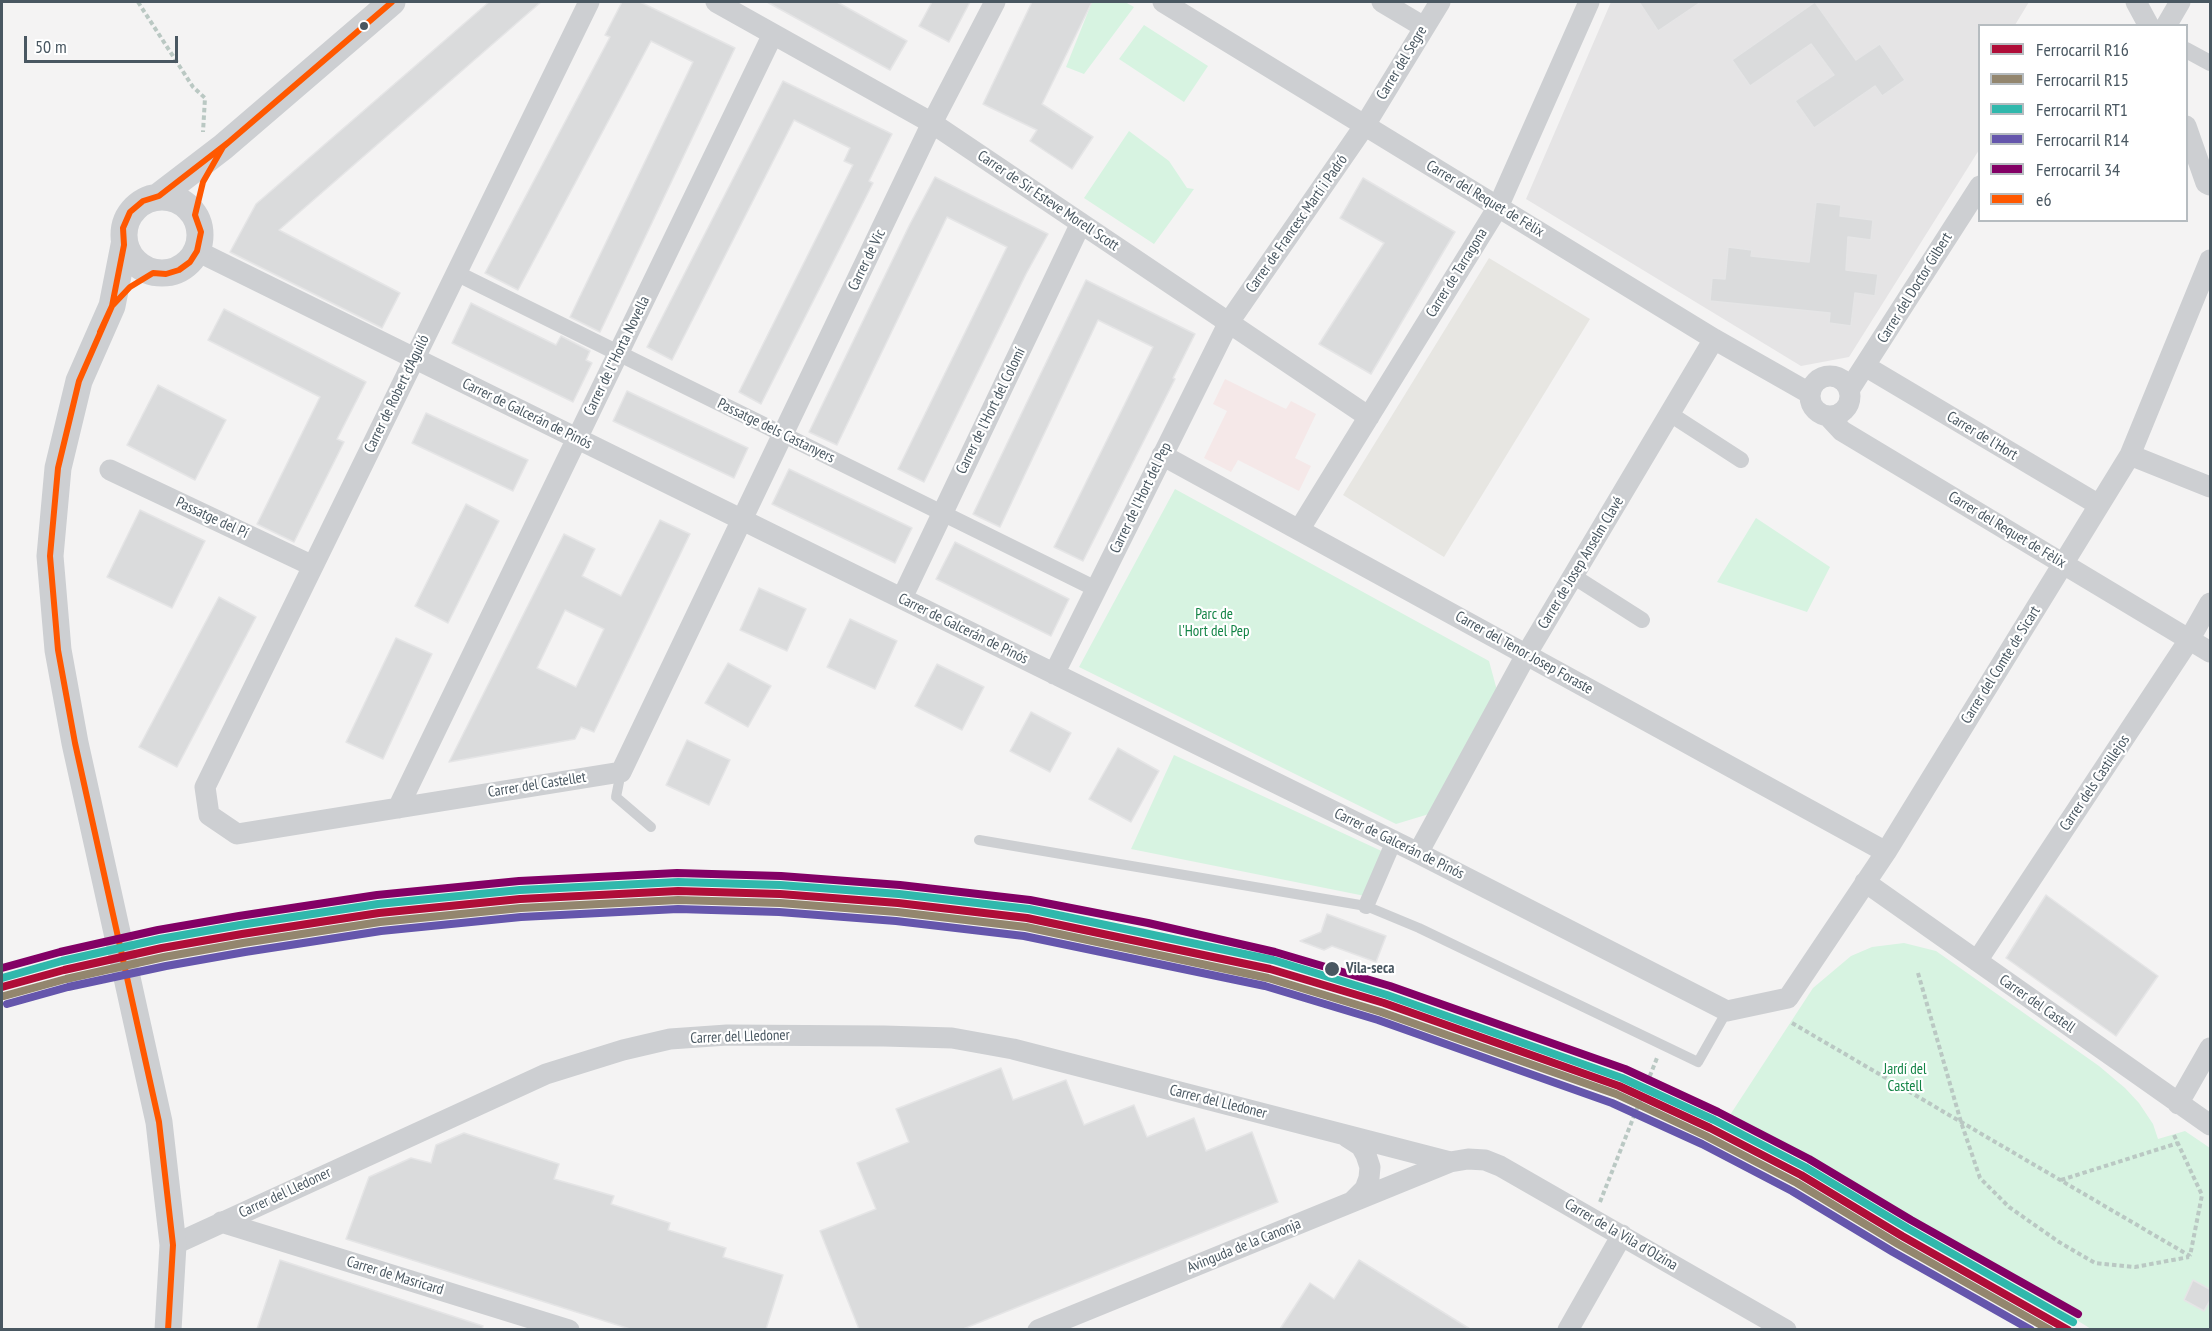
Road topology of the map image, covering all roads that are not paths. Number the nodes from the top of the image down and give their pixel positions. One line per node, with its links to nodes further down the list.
1 (392, 2): 20 (street)
2 (589, 2): 31 (street, Carrer de Robert d'Aguiló)
3 (716, 2): 14 (street, Carrer de Sir Esteve Morell Scott)
4 (996, 2): 17 (street, Carrer de Vic)
5 (1163, 2): 18 (street, Carrer del Requet de Fèlix)
6 (1382, 2): 13 (street)
7 (1440, 2): 13 (street, Carrer del Segre)
8 (1589, 2): 24 (street, Carrer de Tarragona)
9 (2136, 2): 11 (street)
10 (2180, 2): 12 (street)
11 (2148, 24)
12 (2167, 24)
13 (1424, 27): 18 (street, Carrer del Segre)
14 (773, 34): 17 (street, Carrer de Sir Esteve Morell Scott); 35 (street, Carrer de l''Horta Novella)
15 (2188, 51): 16 (street)
16 (2211, 63)
17 (932, 123): 26 (street, Carrer de Sir Esteve Morell Scott); 43 (street, Carrer de Vic)
18 (1365, 125): 24 (street, Carrer del Requet de Fèlix); 33 (street, Carrer de Francesc Martí i Padró)
19 (2188, 129): 21 (street)
20 (213, 141): 23 (street); 25 (street)
21 (2211, 185)
22 (1978, 189): 37 (street, Carrer del Doctor Gilbert)
23 (159, 196): 25 (street); 27 (street)
24 (1498, 207): 34 (street, Carrer del Requet de Fèlix); 42 (street, Carrer de Tarragona)
25 (195, 215): 28 (street)
26 (1081, 223): 33 (street, Carrer de Sir Esteve Morell Scott); 51 (street, Carrer de l'Hort del Colomí)
27 (124, 245): 30 (street); 32 (street)
28 (197, 251): 30 (street); 36 (street, Carrer de Galcerán de Pinós)
29 (2211, 260): 46 (street, Carrer del Comte de Sicart)
30 (153, 273): 32 (street)
31 (456, 273): 35 (street, Passatge dels Castanyers); 36 (street, Carrer de Robert d'Aguiló)
32 (111, 306): 85 (street)
33 (1229, 322): 42 (street, Carrer de Sir Esteve Morell Scott); 45 (street, Carrer de l'Hort del Pep)
34 (1714, 339): 39 (street, Carrer del Requet de Fèlix); 40 (street, Carrer de Josep Anselm Clavé)
35 (618, 353): 43 (street, Passatge dels Castanyers); 44 (street, Carrer de l''Horta Novella)
36 (415, 358): 44 (street, Carrer de Galcerán de Pinós); 55 (street, Carrer de Robert d'Aguiló)
37 (1865, 366): 38 (street, Carrer del Doctor Gilbert); 50 (street, Carrer de l'Hort)
38 (1849, 390): 39 (street); 41 (street)
39 (1809, 393): 41 (street)
40 (1670, 414): 47 (street); 56 (street, Carrer de Josep Anselm Clavé)
41 (1828, 416): 54 (street, Carrer del Requet de Fèlix)
42 (1369, 417): 53 (street, Carrer de Tarragona)
43 (783, 434): 51 (street, Passatge dels Castanyers); 52 (street, Carrer de Vic)
44 (577, 438): 52 (street, Carrer de Galcerán de Pinós); 67 (street, Carrer de l''Horta Novella)
45 (1162, 455): 53 (street, Carrer del Tenor Josep Foraste); 57 (street, Carrer de l'Hort del Pep)
46 (2130, 455): 49 (street); 50 (street, Carrer del Comte de Sicart)
47 (1741, 459)
48 (110, 470): 55 (street, Passatge del Pí)
49 (2211, 487)
50 (2099, 505): 54 (street, Carrer del Comte de Sicart)
51 (943, 513): 57 (street, Passatge dels Castanyers); 58 (street, Carrer de l'Hort del Colomí)
52 (742, 520): 58 (street, Carrer de Galcerán de Pinós); 65 (street)
53 (1299, 530): 63 (street, Carrer del Tenor Josep Foraste)
54 (2063, 564): 61 (street, Carrer del Requet de Fèlix); 71 (street, Carrer del Comte de Sicart)
55 (313, 566): 66 (street, Carrer de Robert d'Aguiló)
56 (1573, 576): 60 (street); 63 (street, Carrer de Josep Anselm Clavé)
57 (1096, 589): 64 (street, Carrer de l'Hort del Pep)
58 (902, 598): 64 (street, Carrer de Galcerán de Pinós)
59 (2211, 603): 61 (street, Carrer dels Castillejos)
60 (1642, 620)
61 (2189, 640): 62 (street, Carrer del Requet de Fèlix); 75 (street, Carrer dels Castillejos)
62 (2211, 652)
63 (1526, 655): 71 (street, Carrer del Tenor Josep Foraste); 72 (street, Carrer de Josep Anselm Clavé)
64 (1054, 674): 70 (street, Carrer de Galcerán de Pinós)
65 (621, 772): 67 (street, Carrer del Castellet); 68 (lane)
66 (205, 787): 67 (street, Carrer del Castellet)
67 (398, 808)
68 (651, 827)
69 (979, 840): 74 (lane)
70 (1394, 841): 72 (street, Carrer de Galcerán de Pinós); 74 (street)
71 (1886, 852): 73 (street, Carrer del Comte de Sicart)
72 (1419, 853): 76 (street, Carrer de Galcerán de Pinós)
73 (1865, 882): 75 (street, Carrer del Castell); 76 (street, Carrer del Comte de Sicart)
74 (1366, 906): 76 (lane)
75 (1977, 961): 78 (street, Carrer del Castell)
76 (1727, 1011)
77 (2211, 1048): 78 (street)
78 (2178, 1104): 79 (street, Carrer del Castell)
79 (2211, 1125)
80 (1338, 1133): 81 (street, Carrer del Lledoner); 82 (street, Carrer del Lledoner); 83 (street, Carrer del Lledoner)
81 (1450, 1162): 82 (street, Avinguda de la Canonja); 84 (street, Carrer de la Vila d'Olzina)
82 (1350, 1203): 88 (street, Avinguda de la Canonja)
83 (221, 1222): 85 (street, Carrer del Lledoner); 87 (street, Carrer de Masricard)
84 (1622, 1235): 89 (street); 90 (street, Carrer de la Vila d'Olzina)
85 (172, 1245): 86 (street)
86 (168, 1329)
87 (569, 1329)
88 (1038, 1329)
89 (1568, 1329)
90 (1786, 1329)

